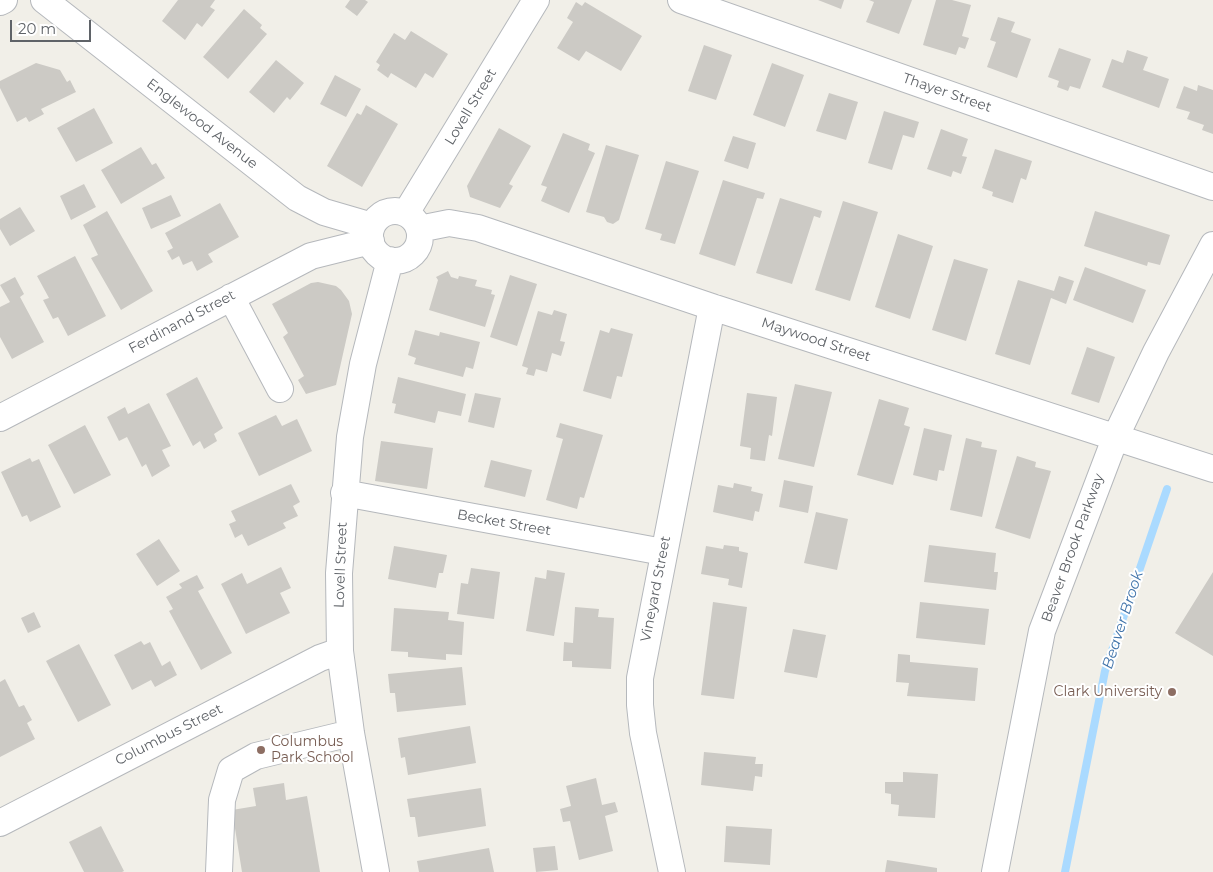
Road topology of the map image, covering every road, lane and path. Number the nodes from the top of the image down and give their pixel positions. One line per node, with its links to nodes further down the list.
1 (4, 0): 5 (street)
2 (44, 0): 8 (street, Englewood Avenue)
3 (536, 0): 7 (street, Lovell Street)
4 (681, 0): 6 (street, Thayer Street)
5 (0, 2)
6 (1213, 187)
7 (412, 221): 8 (street); 10 (street); 12 (street, Maywood Street)
8 (371, 234): 10 (street); 11 (street, Ferdinand Street)
9 (1213, 245): 15 (street, Beaver Brook Parkway)
10 (390, 260): 17 (street, Lovell Street)
11 (231, 297): 13 (street); 14 (street, Ferdinand Street)
12 (712, 307): 15 (street, Maywood Street); 18 (street, Vineyard Street)
13 (280, 389)
14 (0, 418)
15 (1116, 436): 16 (street, Maywood Street); 25 (street, Beaver Brook Parkway)
16 (1213, 469)
17 (344, 494): 18 (street, Becket Street); 19 (street, Lovell Street)
18 (663, 552): 24 (street, Vineyard Street)
19 (340, 651): 20 (street, Lovell Street); 21 (street, Columbus Street)
20 (351, 733): 22 (street); 23 (street, Lovell Street)
21 (0, 823)
22 (219, 872)
23 (376, 872)
24 (672, 872)
25 (995, 872)

